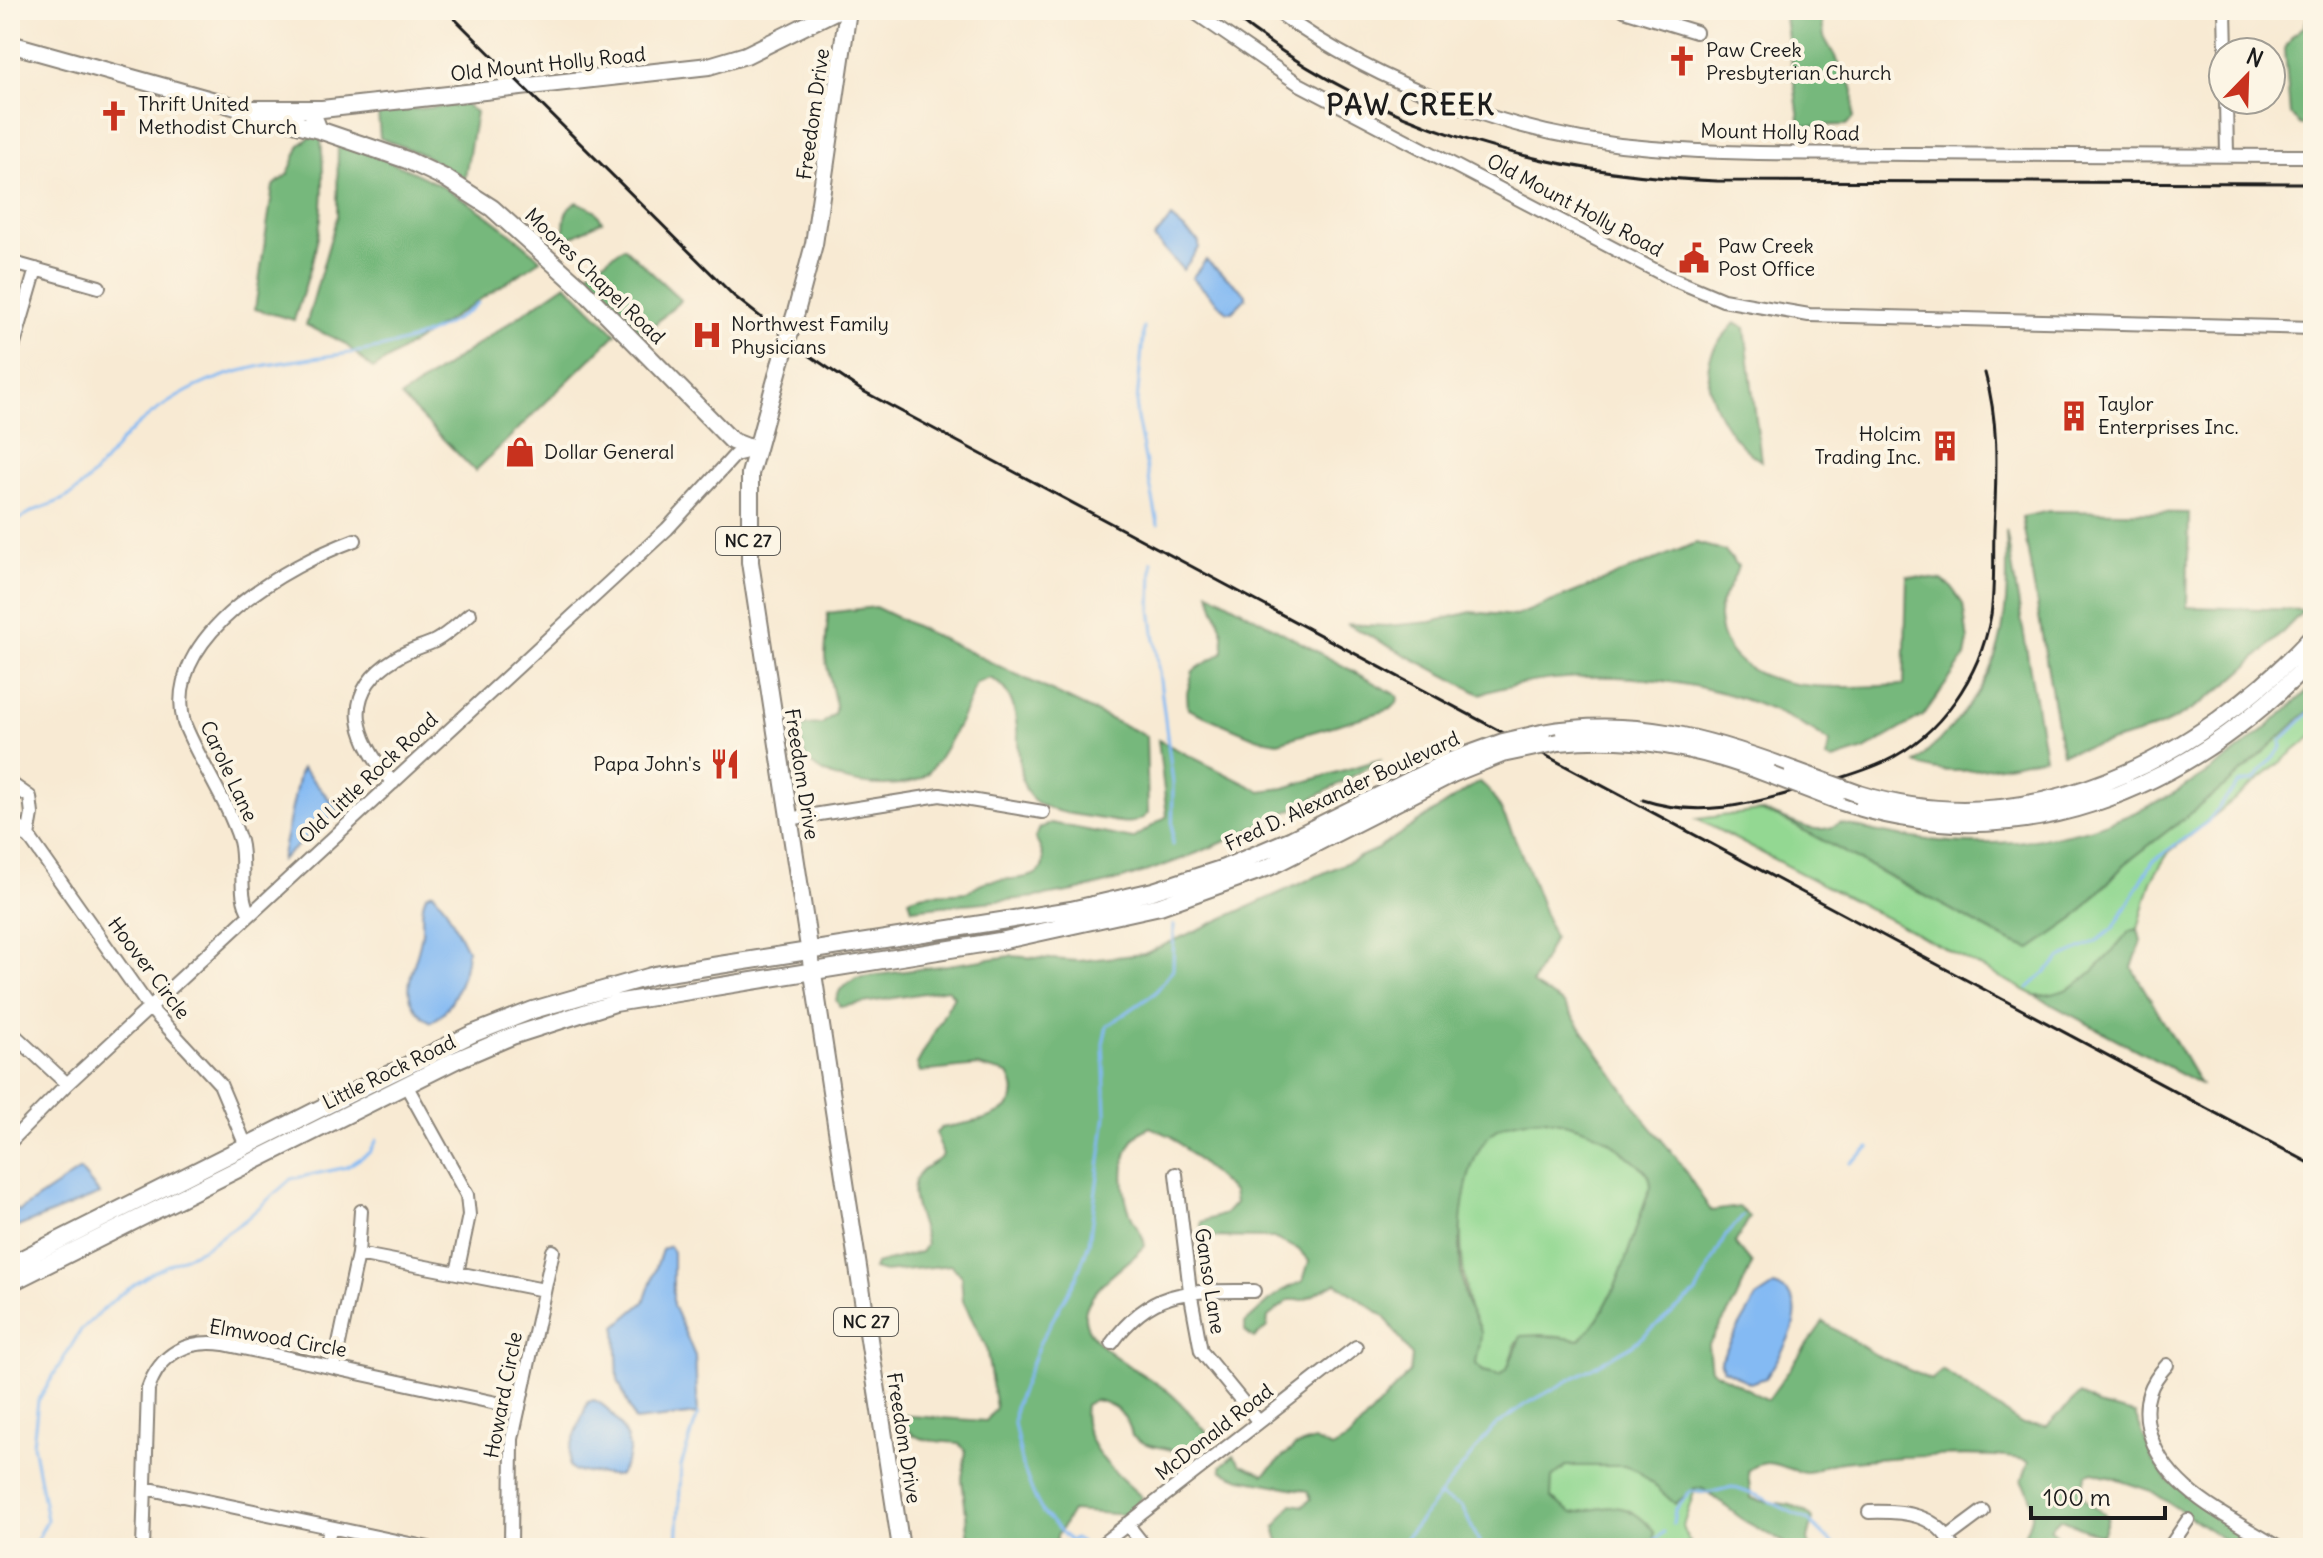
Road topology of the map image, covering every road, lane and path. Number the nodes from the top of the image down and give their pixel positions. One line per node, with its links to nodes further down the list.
1 (837, 10): 11 (main road, Old Mount Holly Road)
2 (848, 10): 21 (main road, Freedom Drive / NC 27, bridge)
3 (1191, 10): 19 (street, Old Mount Holly Road)
4 (1275, 10): 14 (street, Mount Holly Road)
5 (1624, 10): 7 (street)
6 (2225, 10): 8 (street)
7 (1696, 32)
8 (2226, 36)
9 (10, 44): 10 (main road)
10 (252, 109): 11 (main road, Old Mount Holly Road); 13 (main road, Moores Chapel Road)
11 (311, 110): 13 (main road)
12 (2226, 116): 14 (street)
13 (319, 130): 21 (main road, Moores Chapel Road)
14 (2227, 155): 15 (street, Mount Holly Road)
15 (2313, 156)
16 (10, 262): 17 (street)
17 (36, 269): 18 (street); 20 (street)
18 (99, 287)
19 (2313, 328)
20 (10, 358)
21 (755, 450): 28 (street, Old Little Rock Road); 31 (main road, Freedom Drive / NC 27)
22 (355, 540): 33 (street, Carole Lane)
23 (470, 614): 28 (street)
24 (2313, 636): 26 (main road, Fred D. Alexander Boulevard, bridge)
25 (2313, 659): 26 (main road, Fred D. Alexander Boulevard, bridge)
26 (1449, 768): 34 (main road, Fred D. Alexander Boulevard); 35 (main road, Fred D. Alexander Boulevard)
27 (10, 783): 32 (street)
28 (393, 783): 33 (street, Old Little Rock Road)
29 (1043, 812): 31 (street)
30 (10, 818): 32 (street, Hoover Circle)
31 (788, 819): 34 (main road, Freedom Drive / NC 27)
32 (28, 837): 36 (street, Hoover Circle)
33 (250, 914): 36 (street, Old Little Rock Road)
34 (808, 950): 35 (main road, Freedom Drive / NC 27); 41 (main road, Little Rock Road)
35 (812, 970): 39 (main road, Little Rock Road); 69 (main road, Freedom Drive / NC 27)
36 (149, 1007): 38 (street, Old Little Rock Road); 41 (street, Hoover Circle)
37 (10, 1031): 38 (street)
38 (67, 1084): 40 (street, Old Little Rock Road)
39 (406, 1085): 47 (street); 48 (main road, Little Rock Road)
40 (10, 1142)
41 (246, 1146): 46 (main road, Little Rock Road)
42 (1176, 1174): 50 (street, Ganso Lane)
43 (361, 1211): 45 (street)
44 (553, 1251): 49 (street, Howard Circle)
45 (358, 1254): 47 (street); 55 (street)
46 (10, 1265)
47 (457, 1273): 49 (street)
48 (10, 1283)
49 (544, 1290): 56 (street, Howard Circle)
50 (1190, 1291): 51 (street); 52 (street); 57 (street, Ganso Lane)
51 (1254, 1291)
52 (1112, 1343)
53 (1356, 1347): 57 (street, McDonald Road)
54 (2167, 1365): 73 (street)
55 (334, 1368): 56 (street, Elmwood Circle); 58 (street, Elmwood Circle)
56 (519, 1408): 68 (street, Howard Circle)
57 (1259, 1422): 62 (street, McDonald Road)
58 (145, 1488): 63 (street); 65 (street, Elmwood Circle)
59 (1983, 1511): 64 (street)
60 (1869, 1512): 64 (street)
61 (2188, 1520): 72 (street)
62 (1127, 1524): 70 (street, McDonald Road); 71 (street)
63 (330, 1528): 66 (street); 67 (street)
64 (1951, 1543)
65 (143, 1548)
66 (326, 1548)
67 (429, 1548)
68 (511, 1548)
69 (901, 1548)
70 (1097, 1548)
71 (1146, 1548)
72 (2169, 1548)
73 (2279, 1548)

